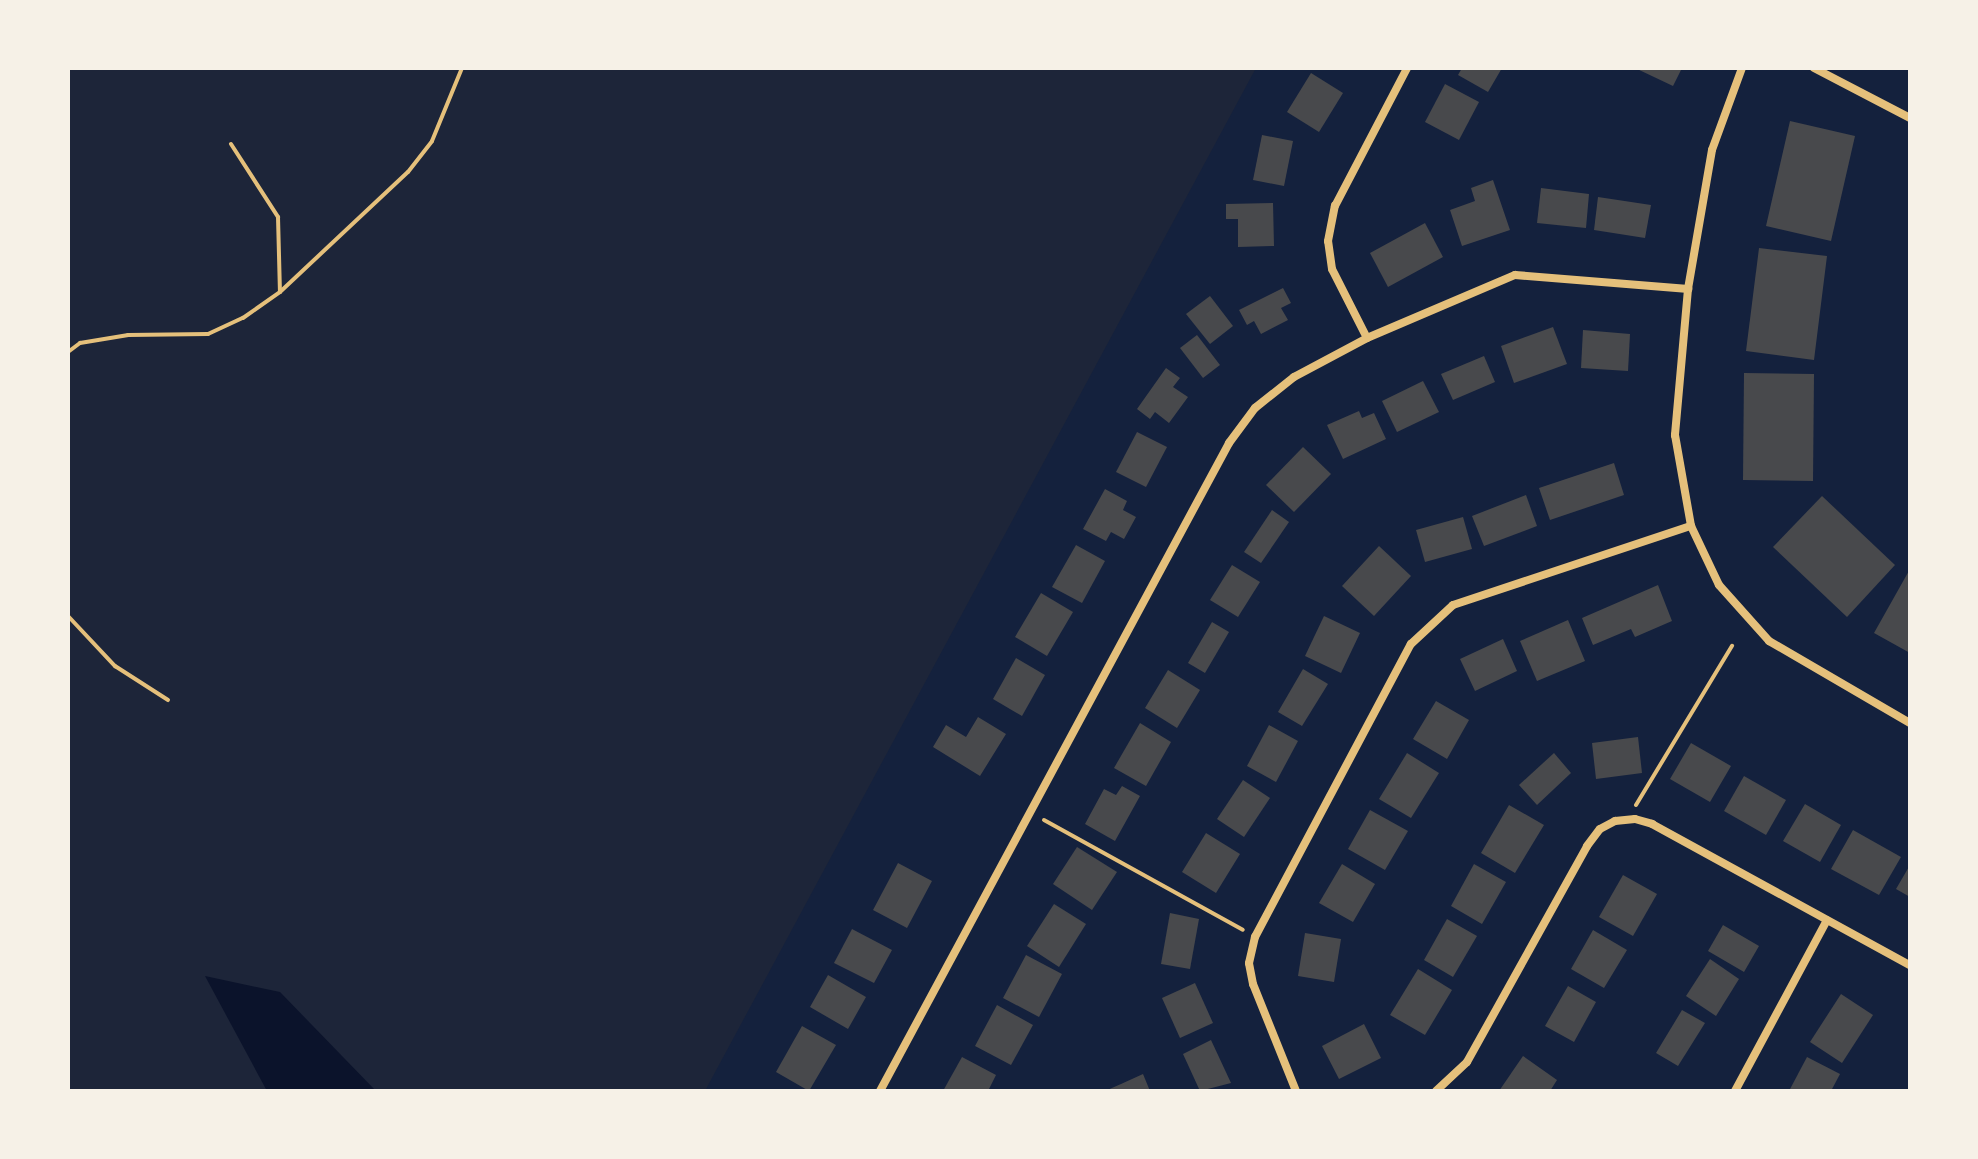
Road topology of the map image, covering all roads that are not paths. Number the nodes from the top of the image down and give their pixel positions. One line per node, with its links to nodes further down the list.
1 (1407, 68): 6 (street)
2 (1742, 68): 5 (street)
3 (1814, 68): 4 (street)
4 (1910, 118)
5 (1688, 289): 6 (street); 7 (street)
6 (1367, 338): 11 (street)
7 (1691, 526): 8 (street); 12 (street)
8 (1910, 723)
9 (1827, 920): 10 (street); 13 (street); 14 (street)
10 (1910, 965)
11 (880, 1091)
12 (1296, 1091)
13 (1436, 1091)
14 (1735, 1091)

